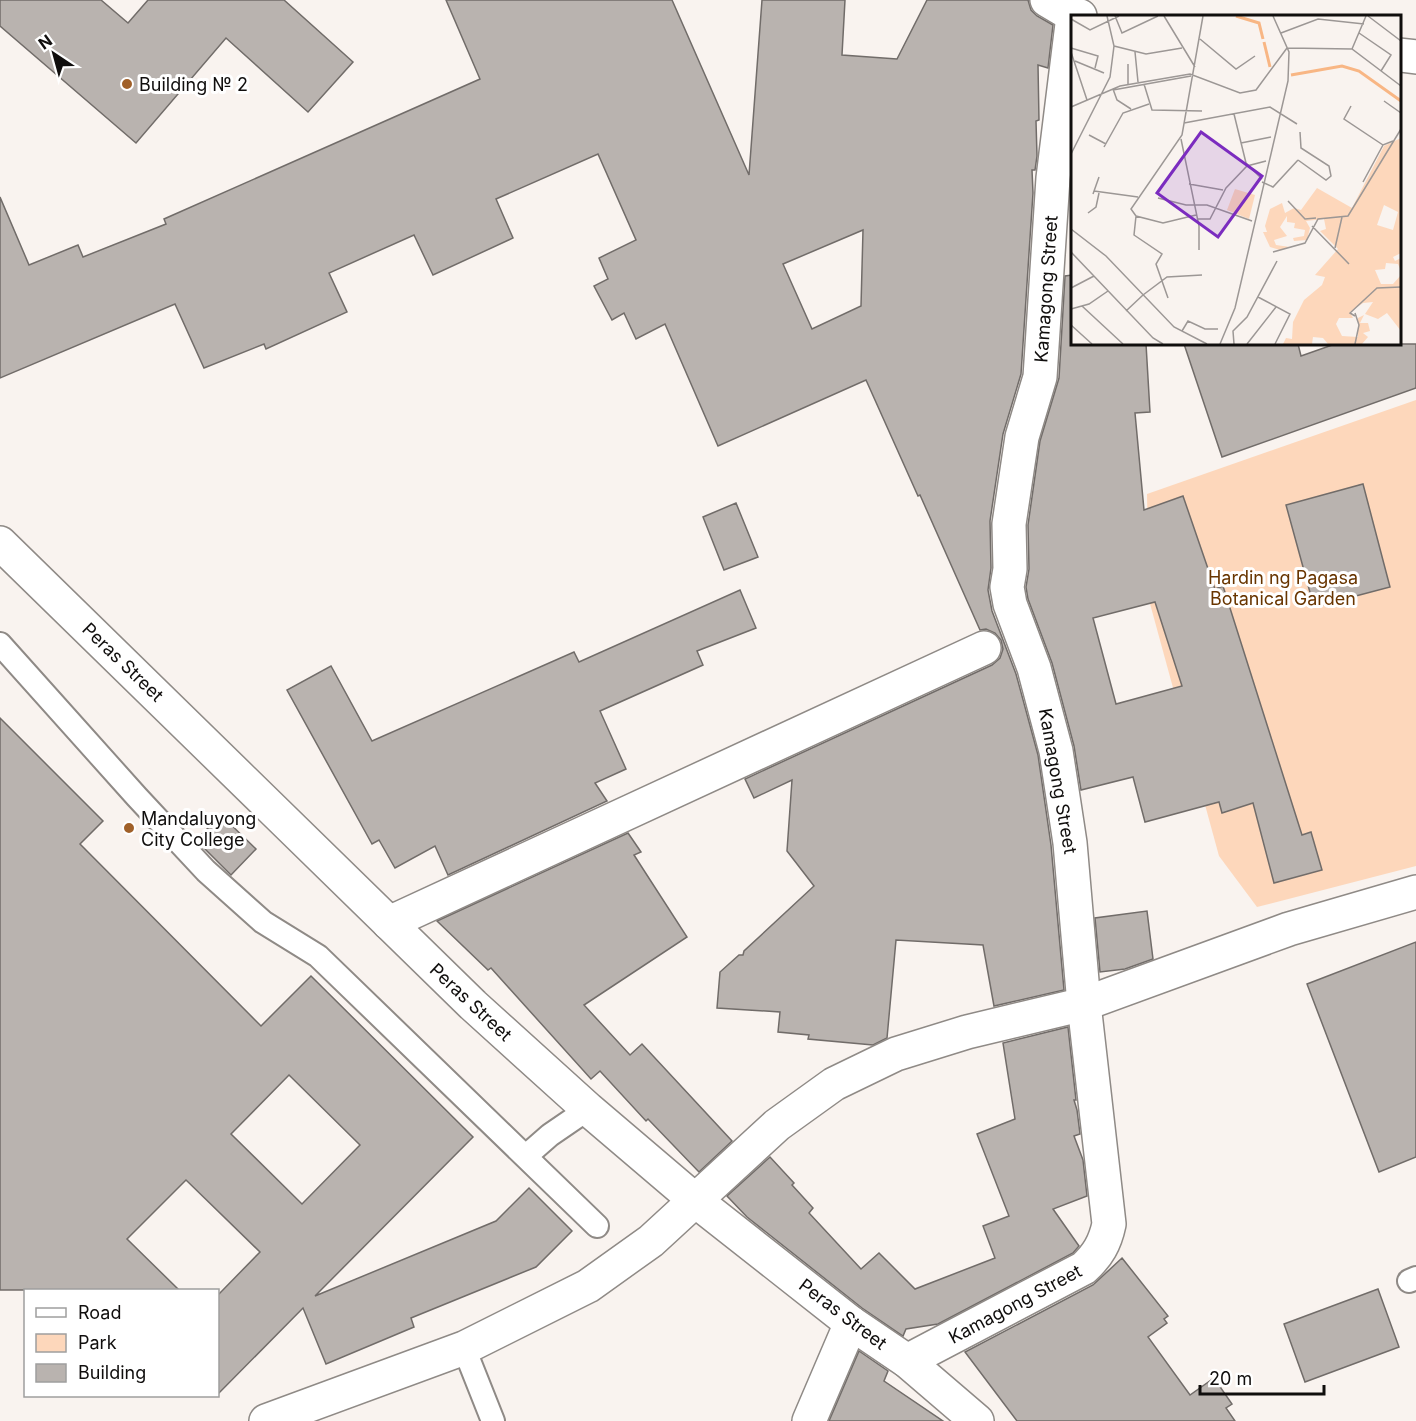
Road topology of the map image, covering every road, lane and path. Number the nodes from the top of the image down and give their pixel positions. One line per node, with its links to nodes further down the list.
1 (1047, 0): 3 (street)
2 (1080, 0): 4 (street)
3 (1072, 15)
4 (1074, 15)
5 (1071, 32): 13 (street, Kamagong Street)
6 (1401, 55): 7 (street)
7 (1416, 57)
8 (0, 543): 12 (street, Peras Street)
9 (0, 644): 15 (lane)
10 (984, 648): 12 (street)
11 (1416, 892): 13 (street)
12 (389, 923): 14 (street, Peras Street)
13 (1084, 1004): 16 (street); 20 (street, Kamagong Street)
14 (588, 1108): 15 (lane); 16 (street, Peras Street)
15 (526, 1156): 17 (lane)
16 (696, 1201): 18 (street, Peras Street); 19 (street)
17 (597, 1226)
18 (851, 1323): 20 (street, Peras Street); 23 (street)
19 (464, 1348): 21 (street); 22 (lane)
20 (907, 1361): 24 (street, Peras Street)
21 (266, 1421)
22 (493, 1421)
23 (809, 1421)
24 (977, 1421)

